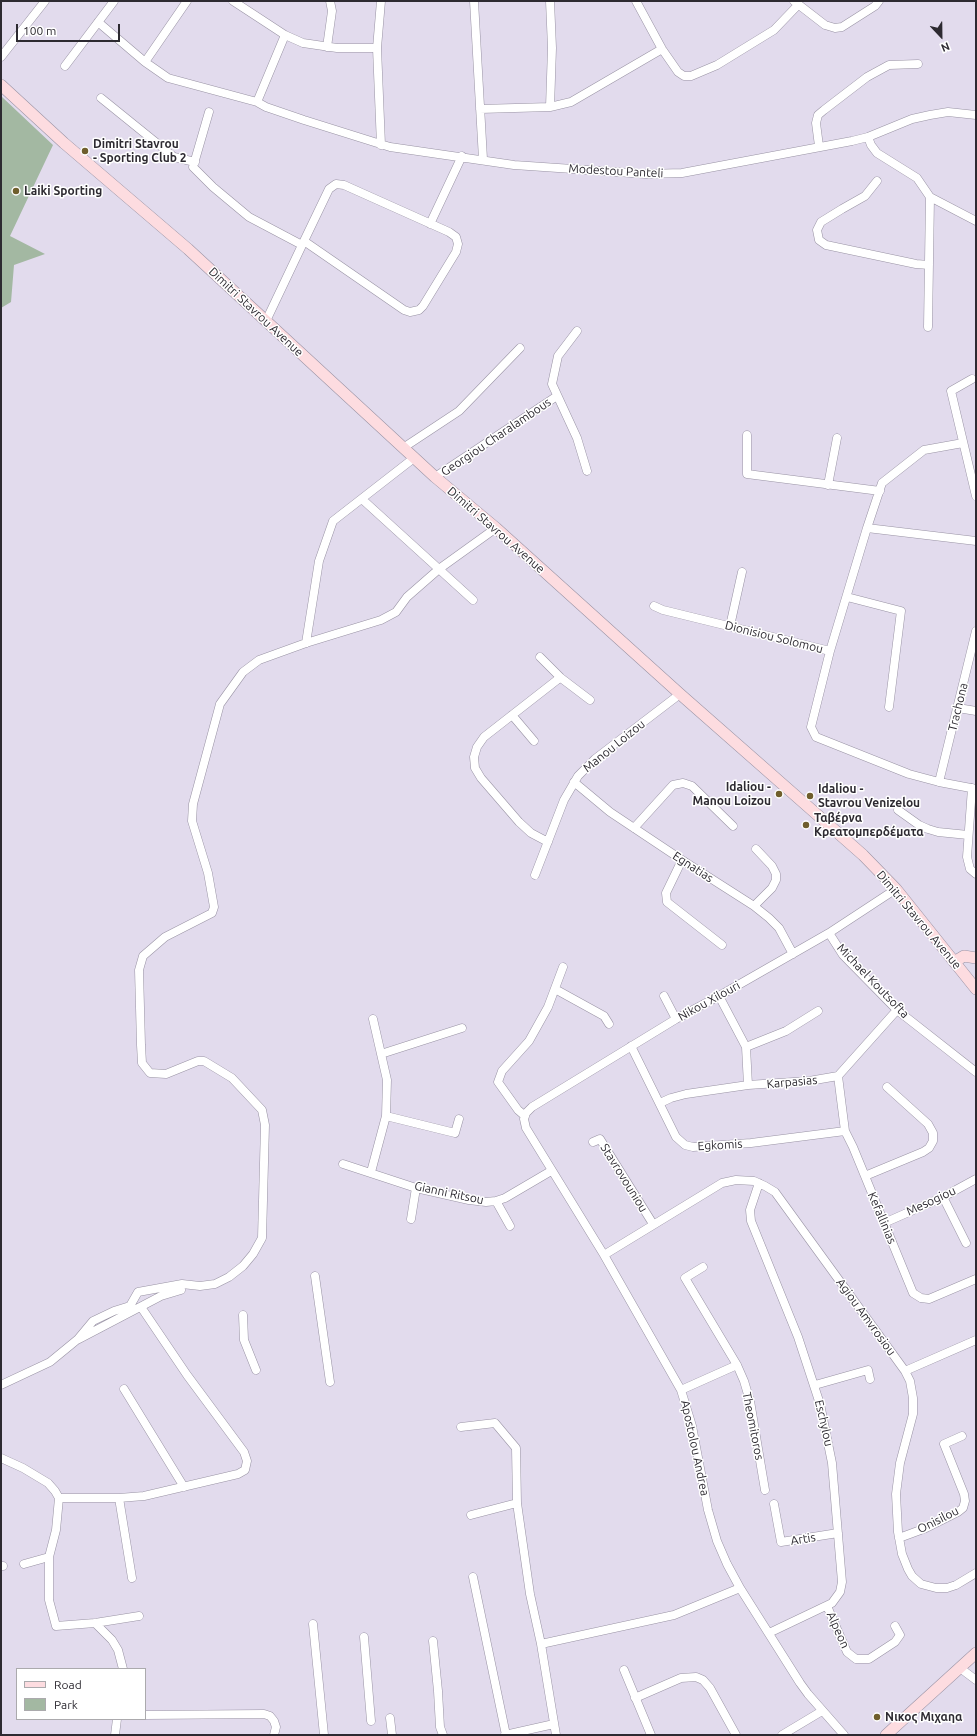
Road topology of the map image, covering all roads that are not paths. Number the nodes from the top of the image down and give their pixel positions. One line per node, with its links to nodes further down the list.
1 (45, 1): 17 (street)
2 (114, 1): 12 (street)
3 (186, 1): 18 (street)
4 (233, 1): 13 (street)
5 (330, 1): 14 (street)
6 (381, 1): 15 (street)
7 (474, 1): 25 (street)
8 (550, 1): 24 (street)
9 (636, 1): 16 (street)
10 (879, 1): 11 (street)
11 (796, 3): 16 (street)
12 (98, 22): 18 (street, Modestou Panteli); 20 (street)
13 (285, 35): 14 (street); 23 (street)
14 (327, 47): 15 (street)
15 (377, 48): 29 (street)
16 (662, 49): 24 (street)
17 (1, 57)
18 (144, 62): 23 (street, Modestou Panteli)
19 (918, 64): 30 (street)
20 (65, 66)
21 (1, 85): 40 (main road, Dimitri Stavrou Avenue)
22 (100, 98): 33 (street)
23 (257, 102): 29 (street, Modestou Panteli)
24 (550, 107): 25 (street)
25 (480, 109): 32 (street)
26 (209, 112): 33 (street)
27 (976, 115): 28 (street, Modestou Panteli)
28 (868, 137): 30 (street, Modestou Panteli); 35 (street)
29 (381, 145): 31 (street, Modestou Panteli)
30 (819, 146): 32 (street, Modestou Panteli)
31 (462, 156): 32 (street, Modestou Panteli); 37 (street)
32 (483, 159)
33 (195, 162): 38 (street)
34 (877, 181): 39 (street)
35 (930, 197): 36 (street); 39 (street)
36 (976, 221)
37 (430, 224): 38 (street); 38 (street)
38 (303, 243): 40 (street)
39 (929, 264): 41 (street)
40 (266, 322): 49 (main road, Dimitri Stavrou Avenue)
41 (928, 327)
42 (577, 331): 45 (street)
43 (520, 348): 49 (street)
44 (972, 379): 48 (street)
45 (557, 396): 51 (street); 52 (street, Georgiou Charalambous)
46 (747, 435): 53 (street)
47 (837, 438): 53 (street)
48 (963, 443): 54 (street); 55 (street)
49 (403, 448): 50 (main road, Dimitri Stavrou Avenue)
50 (414, 458): 52 (main road, Dimitri Stavrou Avenue); 56 (street)
51 (587, 470)
52 (435, 477): 57 (main road, Dimitri Stavrou Avenue)
53 (828, 485): 54 (street)
54 (880, 491): 58 (street)
55 (976, 496)
56 (363, 500): 60 (street); 67 (street)
57 (496, 528): 60 (street); 71 (main road, Dimitri Stavrou Avenue)
58 (867, 528): 59 (street); 62 (street)
59 (976, 541)
60 (439, 569): 63 (street); 67 (street)
61 (742, 572): 65 (street)
62 (847, 597): 68 (street); 73 (street)
63 (473, 600)
64 (654, 606): 65 (street, Dionisiou Solomou)
65 (730, 626): 68 (street, Dionisiou Solomou)
66 (976, 634): 74 (street, Trachona)
67 (306, 643): 141 (street)
68 (830, 651): 79 (street, Dionisiou Solomou)
69 (540, 657): 70 (street)
70 (561, 678): 72 (street); 76 (street)
71 (680, 694): 78 (street, Manou Loizou); 90 (main road, Dimitri Stavrou Avenue)
72 (590, 700)
73 (889, 707)
74 (958, 708): 75 (street); 79 (street, Trachona)
75 (976, 711)
76 (512, 715): 77 (street); 85 (street)
77 (534, 741)
78 (574, 782): 83 (street, Egnatias); 85 (street, Manou Loizou)
79 (939, 782): 80 (street, Dionisiou Solomou)
80 (974, 789): 84 (street)
81 (898, 810): 84 (street)
82 (733, 826): 83 (street)
83 (634, 828): 87 (street, Egnatias)
84 (968, 835): 88 (street)
85 (548, 842): 89 (street, Manou Loizou)
86 (756, 849): 91 (street)
87 (682, 860): 91 (street, Egnatias); 93 (street)
88 (976, 874)
89 (535, 875)
90 (896, 889): 92 (street, Nikou Xilouri); 96 (main road, Dimitri Stavrou Avenue)
91 (754, 906): 94 (street, Egnatias)
92 (829, 933): 94 (street, Nikou Xilouri); 102 (street, Michael Koutsofta)
93 (722, 945)
94 (793, 954): 101 (street, Nikou Xilouri)
95 (976, 958): 96 (main road)
96 (954, 962): 99 (main road, Dimitri Stavrou Avenue)
97 (563, 968): 98 (street)
98 (555, 989): 106 (street); 117 (street)
99 (976, 989)
100 (664, 996): 105 (street)
101 (719, 996): 105 (street, Nikou Xilouri); 109 (street)
102 (897, 1010): 111 (street, Michael Koutsofta); 112 (street)
103 (818, 1011): 109 (street)
104 (373, 1019): 110 (street)
105 (676, 1019): 108 (street, Nikou Xilouri)
106 (609, 1024)
107 (462, 1028): 110 (street)
108 (631, 1046): 115 (street, Egkomis); 117 (street, Nikou Xilouri)
109 (746, 1047): 113 (street)
110 (381, 1054): 116 (street)
111 (976, 1072)
112 (838, 1076): 113 (street, Karpasias); 119 (street, Kefallinias)
113 (748, 1085): 115 (street, Karpasias)
114 (887, 1087): 124 (street)
115 (660, 1103): 119 (street, Egkomis)
116 (386, 1116): 118 (street); 123 (street)
117 (525, 1116): 122 (street, Apostolou Andrea)
118 (459, 1119)
119 (845, 1131): 124 (street, Kefallinias)
120 (593, 1142): 132 (street, Stavrovouniou)
121 (342, 1164): 123 (street, Gianni Ritsou)
122 (551, 1171): 129 (street, Gianni Ritsou); 135 (street, Apostolou Andrea)
123 (371, 1172): 127 (street, Gianni Ritsou)
124 (865, 1176): 131 (street, Kefallinias)
125 (976, 1179): 128 (street, Mesogiou)
126 (759, 1183): 132 (street, Agiou Amvrosiou); 146 (street, Agiou Amvrosiou); 150 (street, Eschylou)
127 (416, 1188): 129 (street, Gianni Ritsou); 130 (street)
128 (943, 1197): 131 (street, Mesogiou); 134 (street)
129 (496, 1201): 133 (street)
130 (410, 1219)
131 (884, 1223): 138 (street, Kefallinias)
132 (653, 1224): 135 (street, Agiou Amvrosiou)
133 (510, 1226)
134 (966, 1243)
135 (604, 1255): 152 (street, Apostolou Andrea)
136 (703, 1267): 144 (street, Theomitoros)
137 (315, 1276): 148 (street)
138 (976, 1279)
139 (181, 1290): 140 (street)
140 (141, 1307): 141 (street); 156 (street)
141 (126, 1311): 149 (street)
142 (243, 1315): 145 (street)
143 (976, 1340): 146 (street)
144 (737, 1365): 152 (street); 157 (street, Theomitoros)
145 (256, 1370)
146 (905, 1370): 164 (street, Agiou Amvrosiou)
147 (870, 1380): 150 (street)
148 (330, 1382)
149 (1, 1385)
150 (815, 1385): 163 (street, Eschylou)
151 (124, 1389): 156 (street)
152 (681, 1390): 170 (street, Apostolou Andrea)
153 (462, 1427): 160 (street)
154 (962, 1436): 164 (street, Onisilou)
155 (1, 1458): 158 (street)
156 (184, 1487): 159 (street)
157 (765, 1490)
158 (59, 1498): 159 (street); 165 (street)
159 (119, 1498): 169 (street)
160 (517, 1503): 162 (street); 179 (street)
161 (774, 1504): 163 (street, Artis)
162 (471, 1515)
163 (838, 1533): 171 (street, Eschylou)
164 (899, 1538): 167 (street, Agiou Amvrosiou)
165 (49, 1558): 166 (street); 173 (street)
166 (24, 1564)
167 (976, 1573)
168 (473, 1577): 197 (street)
169 (132, 1578)
170 (740, 1588): 176 (street, Apostolou Andrea); 179 (street)
171 (827, 1606): 175 (street, Alpeon); 176 (street, Eschylou)
172 (139, 1616): 173 (street)
173 (96, 1623): 181 (street)
174 (313, 1624): 194 (street)
175 (895, 1626)
176 (769, 1633): 186 (street, Apostolou Andrea)
177 (364, 1637): 190 (street)
178 (433, 1641): 196 (street)
179 (541, 1644): 191 (street)
180 (976, 1653): 182 (main road)
181 (122, 1668)
182 (960, 1668): 184 (street); 203 (main road)
183 (624, 1670): 185 (street)
184 (976, 1680)
185 (635, 1698): 199 (street); 200 (street)
186 (822, 1711): 201 (street); 202 (street, Apostolou Andrea)
187 (146, 1715): 193 (street)
188 (390, 1718): 195 (street)
189 (117, 1720): 192 (street)
190 (371, 1721)
191 (554, 1724): 197 (street); 198 (street)
192 (115, 1735)
193 (274, 1735)
194 (324, 1735)
195 (392, 1735)
196 (443, 1735)
197 (505, 1735)
198 (556, 1735)
199 (651, 1735)
200 (736, 1735)
201 (782, 1735)
202 (844, 1735)
203 (886, 1735)

